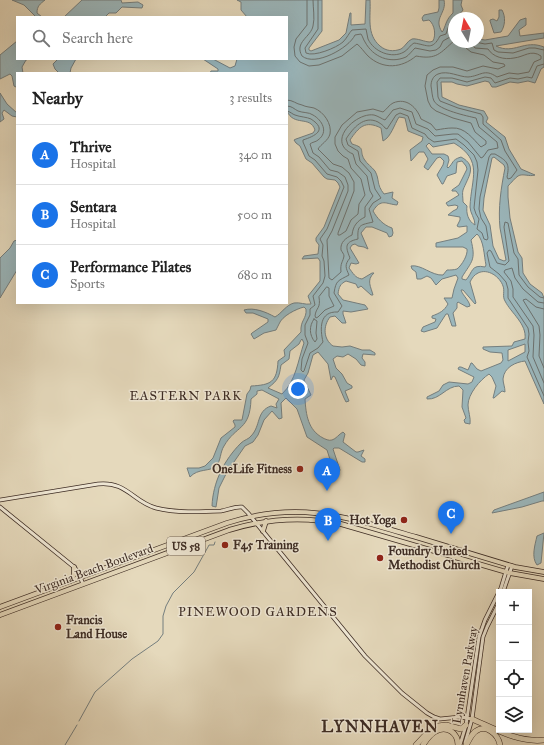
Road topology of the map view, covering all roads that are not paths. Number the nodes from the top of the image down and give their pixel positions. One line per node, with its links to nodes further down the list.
1 (0, 500): 3 (street)
2 (0, 507): 10 (street)
3 (251, 517): 5 (street); 7 (main road, Virginia Beach Boulevard / US 58); 9 (main road, Virginia Beach Boulevard / US 58)
4 (266, 521): 5 (main road, Virginia Beach Boulevard / US 58); 6 (main road); 12 (main road, Virginia Beach Boulevard / US 58)
5 (256, 523): 6 (street); 8 (main road, Virginia Beach Boulevard / US 58)
6 (262, 531): 21 (street)
7 (190, 537): 8 (main road); 13 (main road, Virginia Beach Boulevard / US 58)
8 (193, 544): 16 (main road, Virginia Beach Boulevard / US 58)
9 (510, 565): 11 (main road, Virginia Beach Boulevard / US 58); 12 (street, Lynnhaven Parkway)
10 (74, 567): 13 (street); 15 (main road)
11 (544, 572)
12 (508, 573): 14 (main road, Virginia Beach Boulevard / US 58); 17 (street, Lynnhaven Parkway); 21 (street, Lynnhaven Parkway)
13 (81, 577): 15 (main road, Virginia Beach Boulevard / US 58); 16 (street)
14 (544, 579)
15 (70, 581): 18 (main road, Virginia Beach Boulevard / US 58)
16 (83, 584): 20 (main road, Virginia Beach Boulevard / US 58)
17 (504, 589)
18 (0, 607)
19 (496, 609): 21 (street, Lynnhaven Parkway)
20 (0, 615)
21 (470, 718): 22 (street, Lynnhaven Parkway); 23 (highway); 27 (street, Lynnhaven Parkway)
22 (466, 725): 24 (highway); 26 (street, Lynnhaven Parkway)
23 (544, 740)
24 (416, 745)
25 (423, 745): 26 (highway)
26 (459, 745)
27 (466, 745): 28 (highway)
28 (500, 745)

